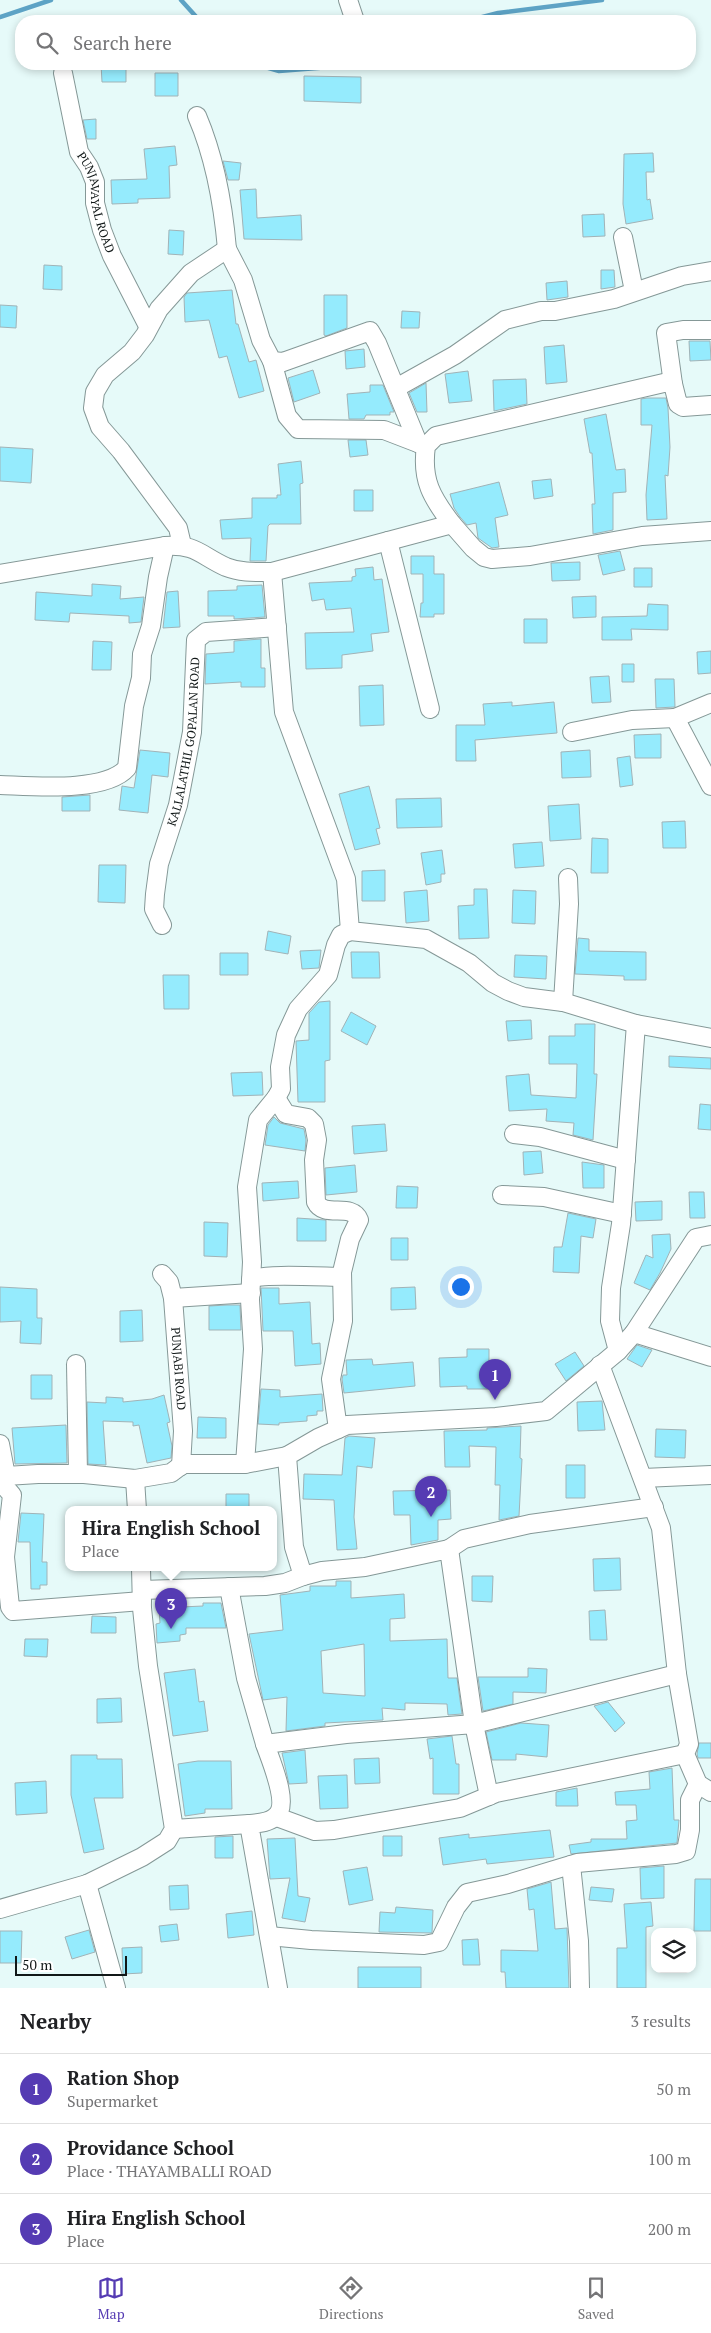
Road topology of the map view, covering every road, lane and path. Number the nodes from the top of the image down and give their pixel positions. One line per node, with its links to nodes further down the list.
1 (348, 0): 2 (street)
2 (354, 15)
3 (63, 74): 9 (street, PUNJAVAYAL ROAD)
4 (197, 116): 6 (street)
5 (624, 237): 8 (street)
6 (227, 249): 9 (street); 11 (street)
7 (711, 271): 8 (street)
8 (634, 291): 13 (street)
9 (148, 326): 19 (street)
10 (711, 330): 12 (street)
11 (272, 361): 13 (street); 15 (street)
12 (673, 384): 14 (street); 15 (street)
13 (396, 388): 15 (street)
14 (711, 405)
15 (422, 444): 16 (street)
16 (452, 524): 17 (street); 18 (street)
17 (711, 532)
18 (388, 541): 21 (street); 25 (street)
19 (182, 545): 20 (street); 21 (street)
20 (165, 546): 22 (street); 28 (street)
21 (272, 572): 23 (street)
22 (0, 574)
23 (277, 627): 31 (street, KALLALATHIL GOPALAN ROAD); 32 (street)
24 (711, 703): 26 (street)
25 (430, 709)
26 (675, 718): 27 (street); 29 (street)
27 (572, 732)
28 (0, 785)
29 (711, 786)
30 (568, 878): 33 (street)
31 (162, 925)
32 (350, 931): 33 (street); 36 (street)
33 (563, 1002): 34 (street)
34 (636, 1024): 35 (street); 38 (street)
35 (711, 1037)
36 (276, 1098): 43 (street); 44 (street)
37 (514, 1134): 38 (street)
38 (626, 1160): 40 (street)
39 (502, 1195): 40 (street)
40 (622, 1214): 47 (street)
41 (711, 1235): 46 (street)
42 (162, 1274): 45 (street, PUNJABI ROAD)
43 (342, 1277): 44 (street); 51 (street)
44 (251, 1286): 45 (street); 54 (street)
45 (173, 1298): 55 (street, PUNJABI ROAD)
46 (634, 1333): 47 (street); 48 (street)
47 (618, 1351): 50 (street)
48 (711, 1357)
49 (76, 1364): 56 (street)
50 (600, 1366): 51 (street); 58 (street)
51 (338, 1429): 53 (street)
52 (0, 1444): 60 (street)
53 (287, 1456): 54 (street); 65 (street)
54 (245, 1464): 55 (street)
55 (181, 1466): 59 (street)
56 (78, 1474): 59 (street); 60 (street)
57 (711, 1474): 58 (street)
58 (643, 1478): 62 (street)
59 (135, 1479): 61 (street)
60 (2, 1480): 67 (street)
61 (137, 1506)
62 (654, 1507): 63 (street); 68 (street)
63 (449, 1549): 65 (street); 69 (street)
64 (141, 1571): 67 (street)
65 (303, 1576): 66 (street)
66 (230, 1587): 67 (street); 70 (street)
67 (142, 1596): 76 (street)
68 (677, 1674): 69 (street); 71 (street)
69 (474, 1724): 70 (street); 73 (street)
70 (265, 1744): 74 (street)
71 (685, 1754): 72 (street); 73 (street)
72 (704, 1788): 77 (street)
73 (490, 1796): 74 (street)
74 (277, 1817): 75 (street)
75 (249, 1824): 76 (street); 80 (street)
76 (174, 1829): 78 (street)
77 (571, 1865): 80 (street); 83 (street)
78 (87, 1884): 79 (street); 81 (street)
79 (0, 1909)
80 (269, 1936): 82 (street)
81 (116, 1988)
82 (278, 1988)
83 (580, 1988)

